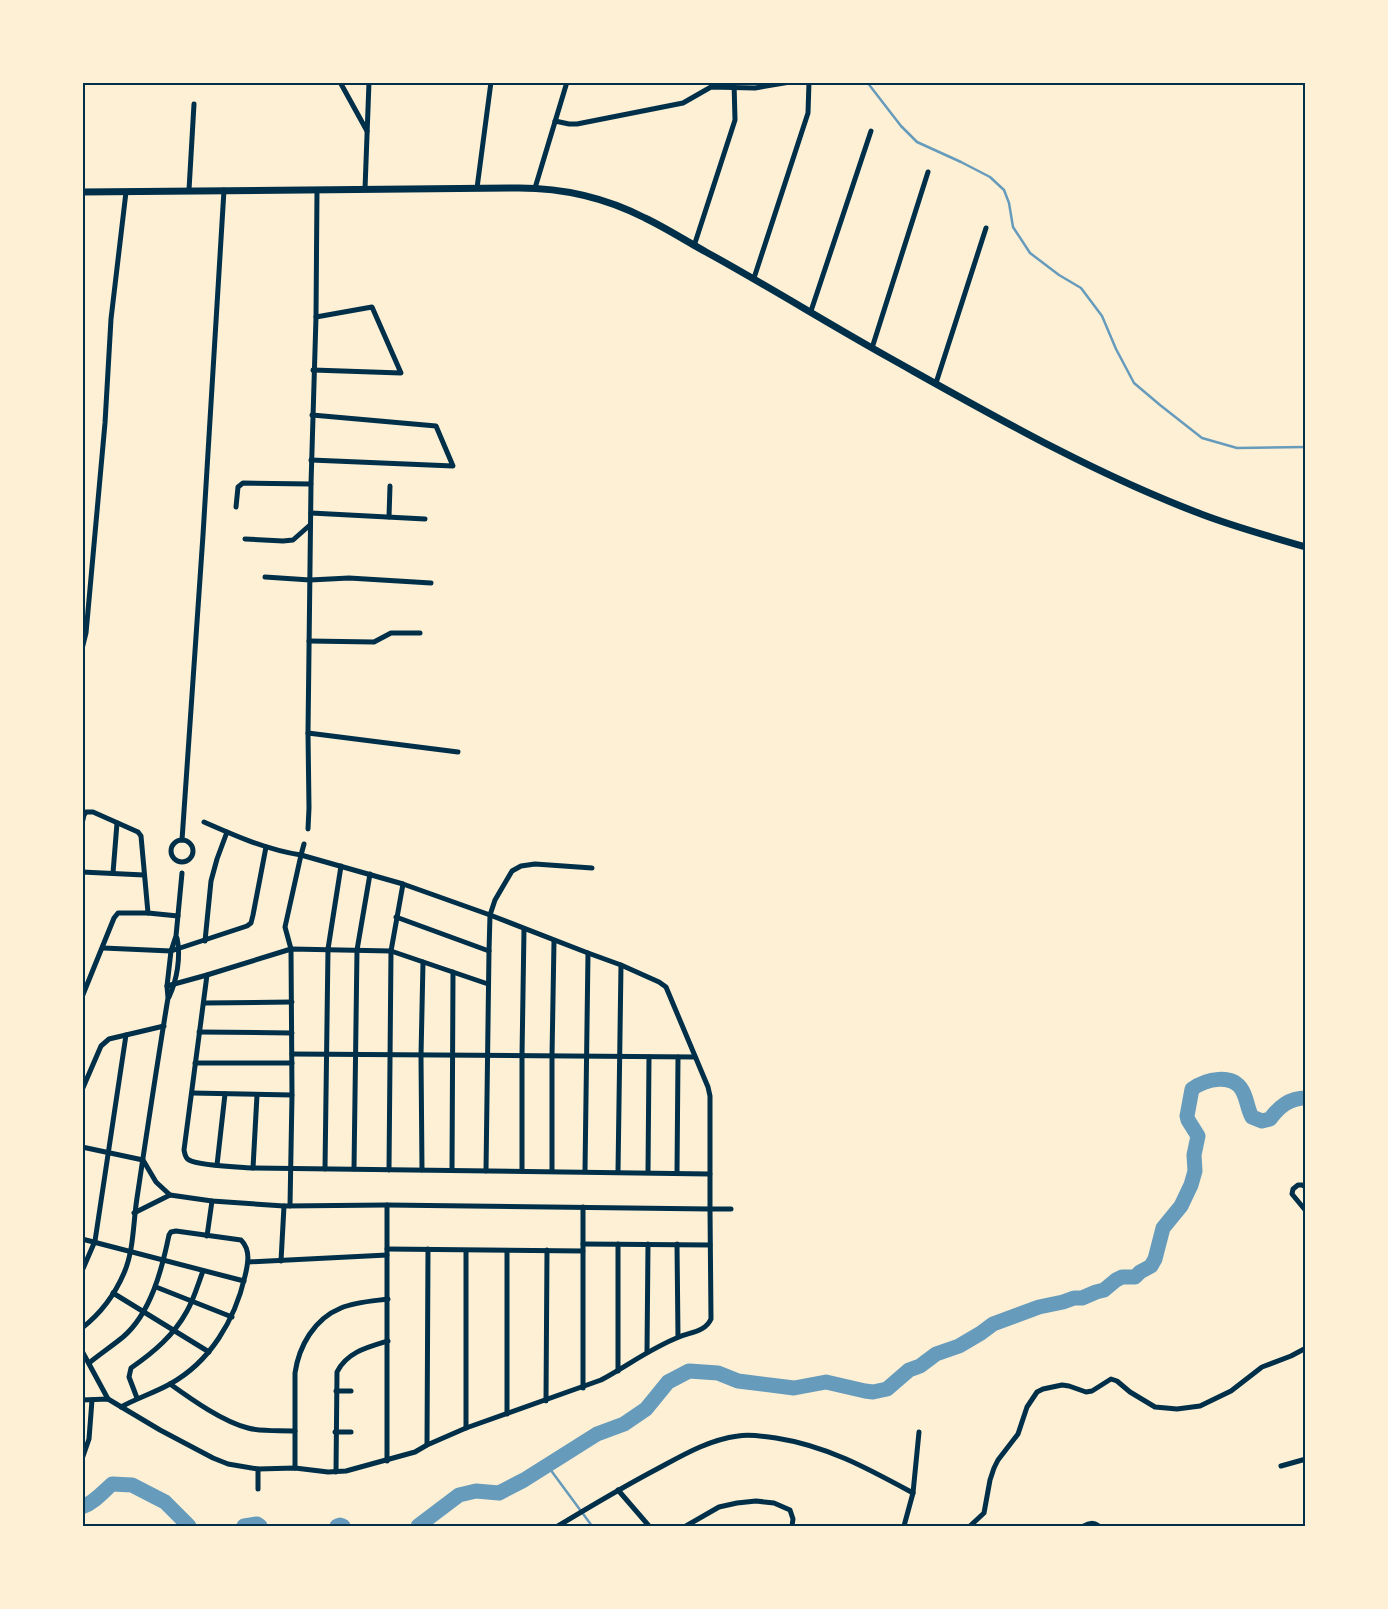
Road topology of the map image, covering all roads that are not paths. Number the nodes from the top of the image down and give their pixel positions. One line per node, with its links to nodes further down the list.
1 (340, 82): 12 (street)
2 (369, 82): 12 (street)
3 (490, 82): 14 (street)
4 (567, 82): 10 (street)
5 (734, 82): 8 (street)
6 (790, 82): 8 (street)
7 (809, 82): 24 (street)
8 (734, 89): 10 (street); 23 (street)
9 (194, 104): 17 (street)
10 (555, 121): 15 (street)
11 (871, 131): 25 (street)
12 (368, 132): 16 (street)
13 (928, 172): 27 (street)
14 (477, 188): 15 (main road); 16 (main road)
15 (535, 188): 23 (main road)
16 (365, 189): 19 (main road)
17 (189, 190): 18 (main road); 21 (main road)
18 (224, 190): 19 (main road); 54 (street)
19 (317, 190): 26 (street)
20 (82, 192): 21 (main road)
21 (126, 192): 46 (street)
22 (986, 228): 29 (street)
23 (694, 246): 24 (main road)
24 (754, 278): 25 (main road)
25 (811, 312): 27 (main road)
26 (316, 317): 28 (street); 28 (street)
27 (872, 348): 29 (main road)
28 (313, 370): 30 (street)
29 (936, 383): 40 (main road)
30 (312, 416): 31 (street); 31 (street)
31 (311, 460): 32 (street)
32 (310, 484): 34 (street); 35 (street)
33 (390, 486): 36 (street)
34 (236, 507)
35 (310, 513): 36 (street); 38 (street)
36 (389, 517): 37 (street)
37 (425, 519)
38 (310, 525): 39 (street); 42 (street)
39 (245, 539)
40 (1306, 547)
41 (264, 577): 42 (street)
42 (310, 580): 43 (street); 45 (street)
43 (431, 582)
44 (420, 633): 45 (street)
45 (309, 641): 47 (street)
46 (82, 649)
47 (308, 733): 48 (street); 52 (street)
48 (458, 752)
49 (204, 822): 53 (street)
50 (117, 823): 51 (street); 61 (street); 64 (street)
51 (82, 824)
52 (308, 829)
53 (227, 832): 56 (street); 72 (street)
54 (182, 840): 54 (street)
55 (304, 844): 57 (street)
56 (266, 847): 57 (street); 72 (street)
57 (301, 855): 58 (street); 76 (street)
58 (341, 866): 63 (street); 77 (street)
59 (592, 868): 67 (street)
60 (82, 872): 61 (street)
61 (113, 873): 64 (street)
62 (182, 873): 68 (street)
63 (370, 874): 65 (street); 78 (street)
64 (144, 875): 66 (street)
65 (403, 884): 67 (street); 69 (street)
66 (148, 913): 68 (street); 74 (street)
67 (490, 915): 70 (street); 81 (street)
68 (178, 916): 71 (street)
69 (396, 917): 80 (street); 81 (street)
70 (524, 929): 73 (street); 105 (street)
71 (176, 936): 75 (street); 79 (street)
72 (205, 941): 75 (street)
73 (554, 941): 82 (street); 106 (street)
74 (102, 948): 79 (street); 90 (street)
75 (179, 949): 79 (street); 88 (street)
76 (291, 949): 77 (street); 86 (street); 92 (street)
77 (328, 949): 78 (street); 99 (street)
78 (357, 950): 80 (street); 100 (street)
79 (171, 951): 89 (street)
80 (391, 951): 83 (street); 101 (street)
81 (489, 951): 87 (street)
82 (588, 953): 84 (street); 107 (street)
83 (423, 962): 85 (street); 102 (street)
84 (621, 965): 108 (street); 111 (street)
85 (453, 972): 87 (street); 103 (street)
86 (207, 975): 88 (street); 93 (street)
87 (488, 984): 104 (street)
88 (175, 985): 89 (street); 91 (street)
89 (167, 986): 91 (street)
90 (83, 994)
91 (168, 998): 94 (street)
92 (292, 1002): 93 (street); 96 (street)
93 (204, 1003): 95 (street)
94 (164, 1026): 97 (street); 121 (street)
95 (199, 1032): 96 (street); 112 (street)
96 (292, 1033): 98 (street)
97 (126, 1035): 114 (street); 120 (street)
98 (292, 1054): 99 (street); 113 (street)
99 (326, 1054): 100 (street); 125 (street)
100 (356, 1054): 101 (street); 126 (street)
101 (390, 1054): 102 (street); 127 (street)
102 (421, 1056): 103 (street); 128 (street)
103 (452, 1056): 104 (street); 129 (street)
104 (486, 1056): 105 (street); 130 (street)
105 (522, 1056): 106 (street); 131 (street)
106 (552, 1056): 107 (street); 132 (street)
107 (585, 1056): 108 (street); 133 (street)
108 (619, 1057): 109 (street); 134 (street)
109 (649, 1057): 110 (street); 135 (street)
110 (678, 1057): 111 (street); 136 (street)
111 (695, 1058): 137 (street)
112 (195, 1063): 113 (street); 115 (street)
113 (292, 1063): 118 (street)
114 (82, 1090)
115 (192, 1093): 116 (street); 122 (street)
116 (225, 1094): 117 (street); 122 (street)
117 (256, 1094): 118 (street); 123 (street)
118 (292, 1095): 124 (street)
119 (82, 1147): 120 (street)
120 (109, 1153): 121 (street); 151 (street)
121 (143, 1160): 139 (street); 148 (street)
122 (217, 1165): 123 (street)
123 (253, 1168): 124 (street)
124 (291, 1168): 125 (street); 143 (street)
125 (325, 1169): 126 (street)
126 (354, 1169): 127 (street)
127 (389, 1170): 128 (street)
128 (422, 1170): 129 (street)
129 (452, 1170): 130 (street)
130 (486, 1171): 131 (street)
131 (522, 1171): 132 (street)
132 (552, 1171): 133 (street)
133 (585, 1171): 134 (street)
134 (618, 1172): 135 (street)
135 (648, 1172): 136 (street)
136 (677, 1173): 137 (street)
137 (710, 1174): 145 (street)
138 (1306, 1187): 147 (street)
139 (170, 1195): 140 (street); 148 (street)
140 (212, 1201): 142 (street); 149 (street)
141 (387, 1205): 143 (street); 144 (street); 163 (street)
142 (284, 1206): 143 (street); 165 (street)
143 (290, 1206)
144 (583, 1208): 145 (street); 152 (street)
145 (710, 1209): 146 (street); 156 (street)
146 (731, 1209)
147 (1306, 1211)
148 (134, 1213): 162 (street)
149 (207, 1236): 164 (street); 166 (street)
150 (82, 1239): 151 (street)
151 (95, 1242): 162 (street); 167 (street)
152 (583, 1244): 153 (street); 161 (street)
153 (618, 1244): 154 (street); 185 (street)
154 (648, 1244): 155 (street); 183 (street)
155 (677, 1244): 156 (street); 178 (street)
156 (710, 1244): 178 (street)
157 (428, 1250): 159 (street); 163 (street); 202 (street)
158 (547, 1250): 160 (street); 161 (street); 194 (street)
159 (466, 1251): 160 (street); 197 (street)
160 (506, 1251): 196 (street)
161 (583, 1251): 187 (street)
162 (130, 1252): 164 (street); 171 (street)
163 (387, 1252): 165 (street); 172 (street)
164 (164, 1260): 168 (street); 170 (street)
165 (281, 1261): 166 (street)
166 (248, 1262): 169 (street)
167 (82, 1270)
168 (203, 1271): 169 (street); 173 (street)
169 (244, 1281): 175 (street)
170 (156, 1287): 173 (street); 174 (street)
171 (113, 1293): 174 (street); 176 (street)
172 (388, 1299): 179 (street); 198 (street)
173 (192, 1302): 175 (street); 177 (street)
174 (142, 1311): 177 (street); 184 (street)
175 (232, 1317): 182 (street)
176 (82, 1328)
177 (174, 1331): 182 (street); 190 (street)
178 (678, 1337): 183 (street)
179 (388, 1341): 188 (street); 205 (street)
180 (1306, 1348): 218 (street)
181 (82, 1351): 184 (street)
182 (209, 1352): 186 (street)
183 (647, 1352): 185 (street)
184 (89, 1363): 191 (street)
185 (618, 1371): 187 (street)
186 (170, 1384): 190 (street); 198 (street)
187 (583, 1388): 194 (street)
188 (336, 1391): 189 (street); 199 (street)
189 (351, 1392)
190 (137, 1398): 195 (street)
191 (108, 1399): 193 (street); 195 (street)
192 (82, 1400): 193 (street)
193 (92, 1400): 203 (street)
194 (546, 1400): 196 (street)
195 (121, 1407): 208 (street)
196 (507, 1414): 197 (street)
197 (466, 1428): 202 (street)
198 (295, 1431): 207 (street)
199 (335, 1432): 200 (street); 209 (street)
200 (351, 1432)
201 (919, 1432): 212 (street)
202 (427, 1445): 205 (street)
203 (82, 1459)
204 (1306, 1459): 206 (street)
205 (387, 1461): 209 (street)
206 (1281, 1466)
207 (295, 1468): 208 (street); 209 (street)
208 (258, 1470): 210 (street)
209 (336, 1472)
210 (258, 1489)
211 (618, 1490): 212 (street); 213 (street); 214 (street)
212 (913, 1493): 217 (street)
213 (558, 1526)
214 (649, 1526)
215 (686, 1526): 216 (street)
216 (792, 1526)
217 (904, 1526)
218 (970, 1526)
219 (1084, 1526): 220 (street)
220 (1099, 1526)

